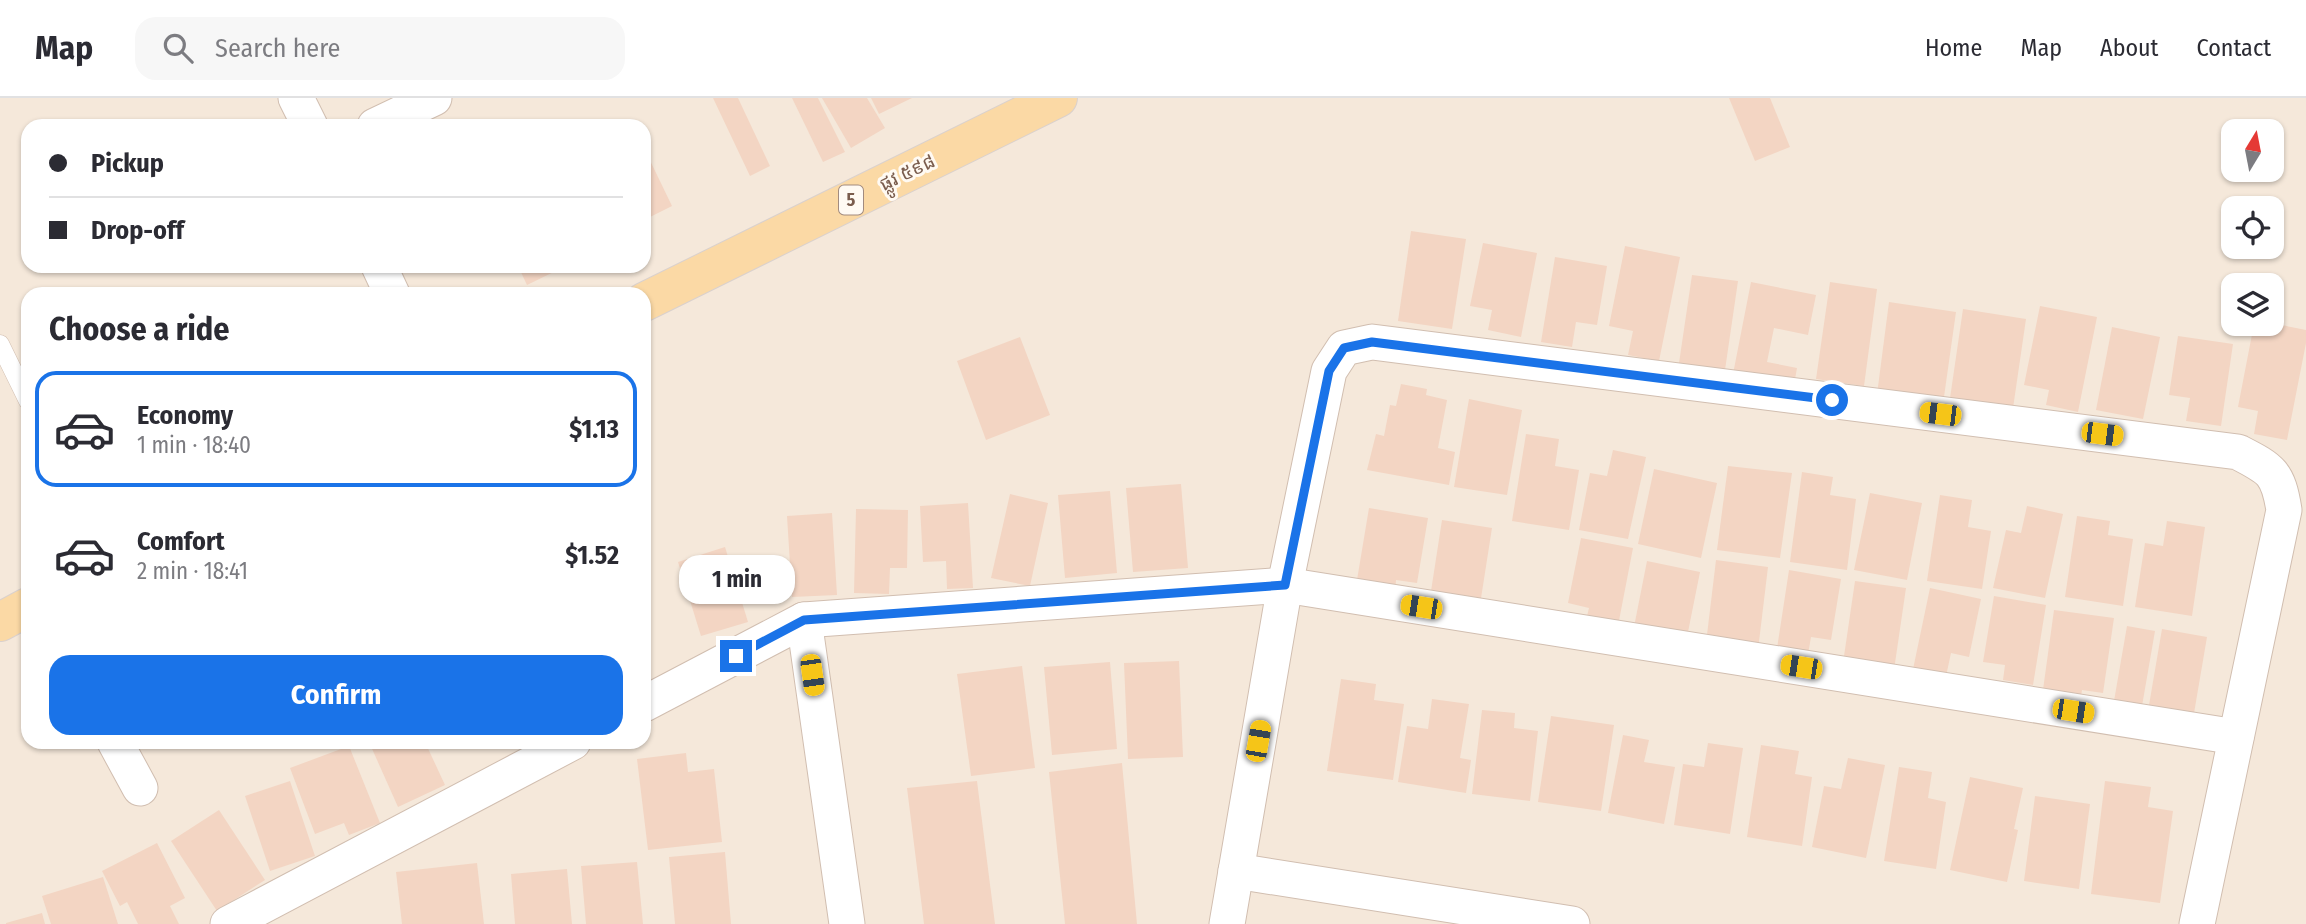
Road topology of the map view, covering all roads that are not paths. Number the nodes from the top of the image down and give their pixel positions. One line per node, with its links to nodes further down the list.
1 (296, 98): 4 (street)
2 (433, 98): 5 (street)
3 (1043, 101): 6 (main road, ផ្លូវ ៥៩៨ / 5)
4 (306, 119)
5 (390, 119)
6 (651, 298)
7 (0, 344): 8 (lane)
8 (21, 387)
9 (1285, 585): 11 (street); 14 (street); 14 (street); 18 (street)
10 (21, 611): 12 (main road)
11 (804, 620): 13 (street); 20 (street)
12 (0, 622)
13 (651, 700)
14 (2236, 737): 23 (street)
15 (119, 749): 17 (street)
16 (560, 749): 19 (street)
17 (139, 788)
18 (1236, 871): 21 (street); 22 (street)
19 (228, 924)
20 (848, 924)
21 (1227, 924)
22 (1572, 924)
23 (2197, 924)

